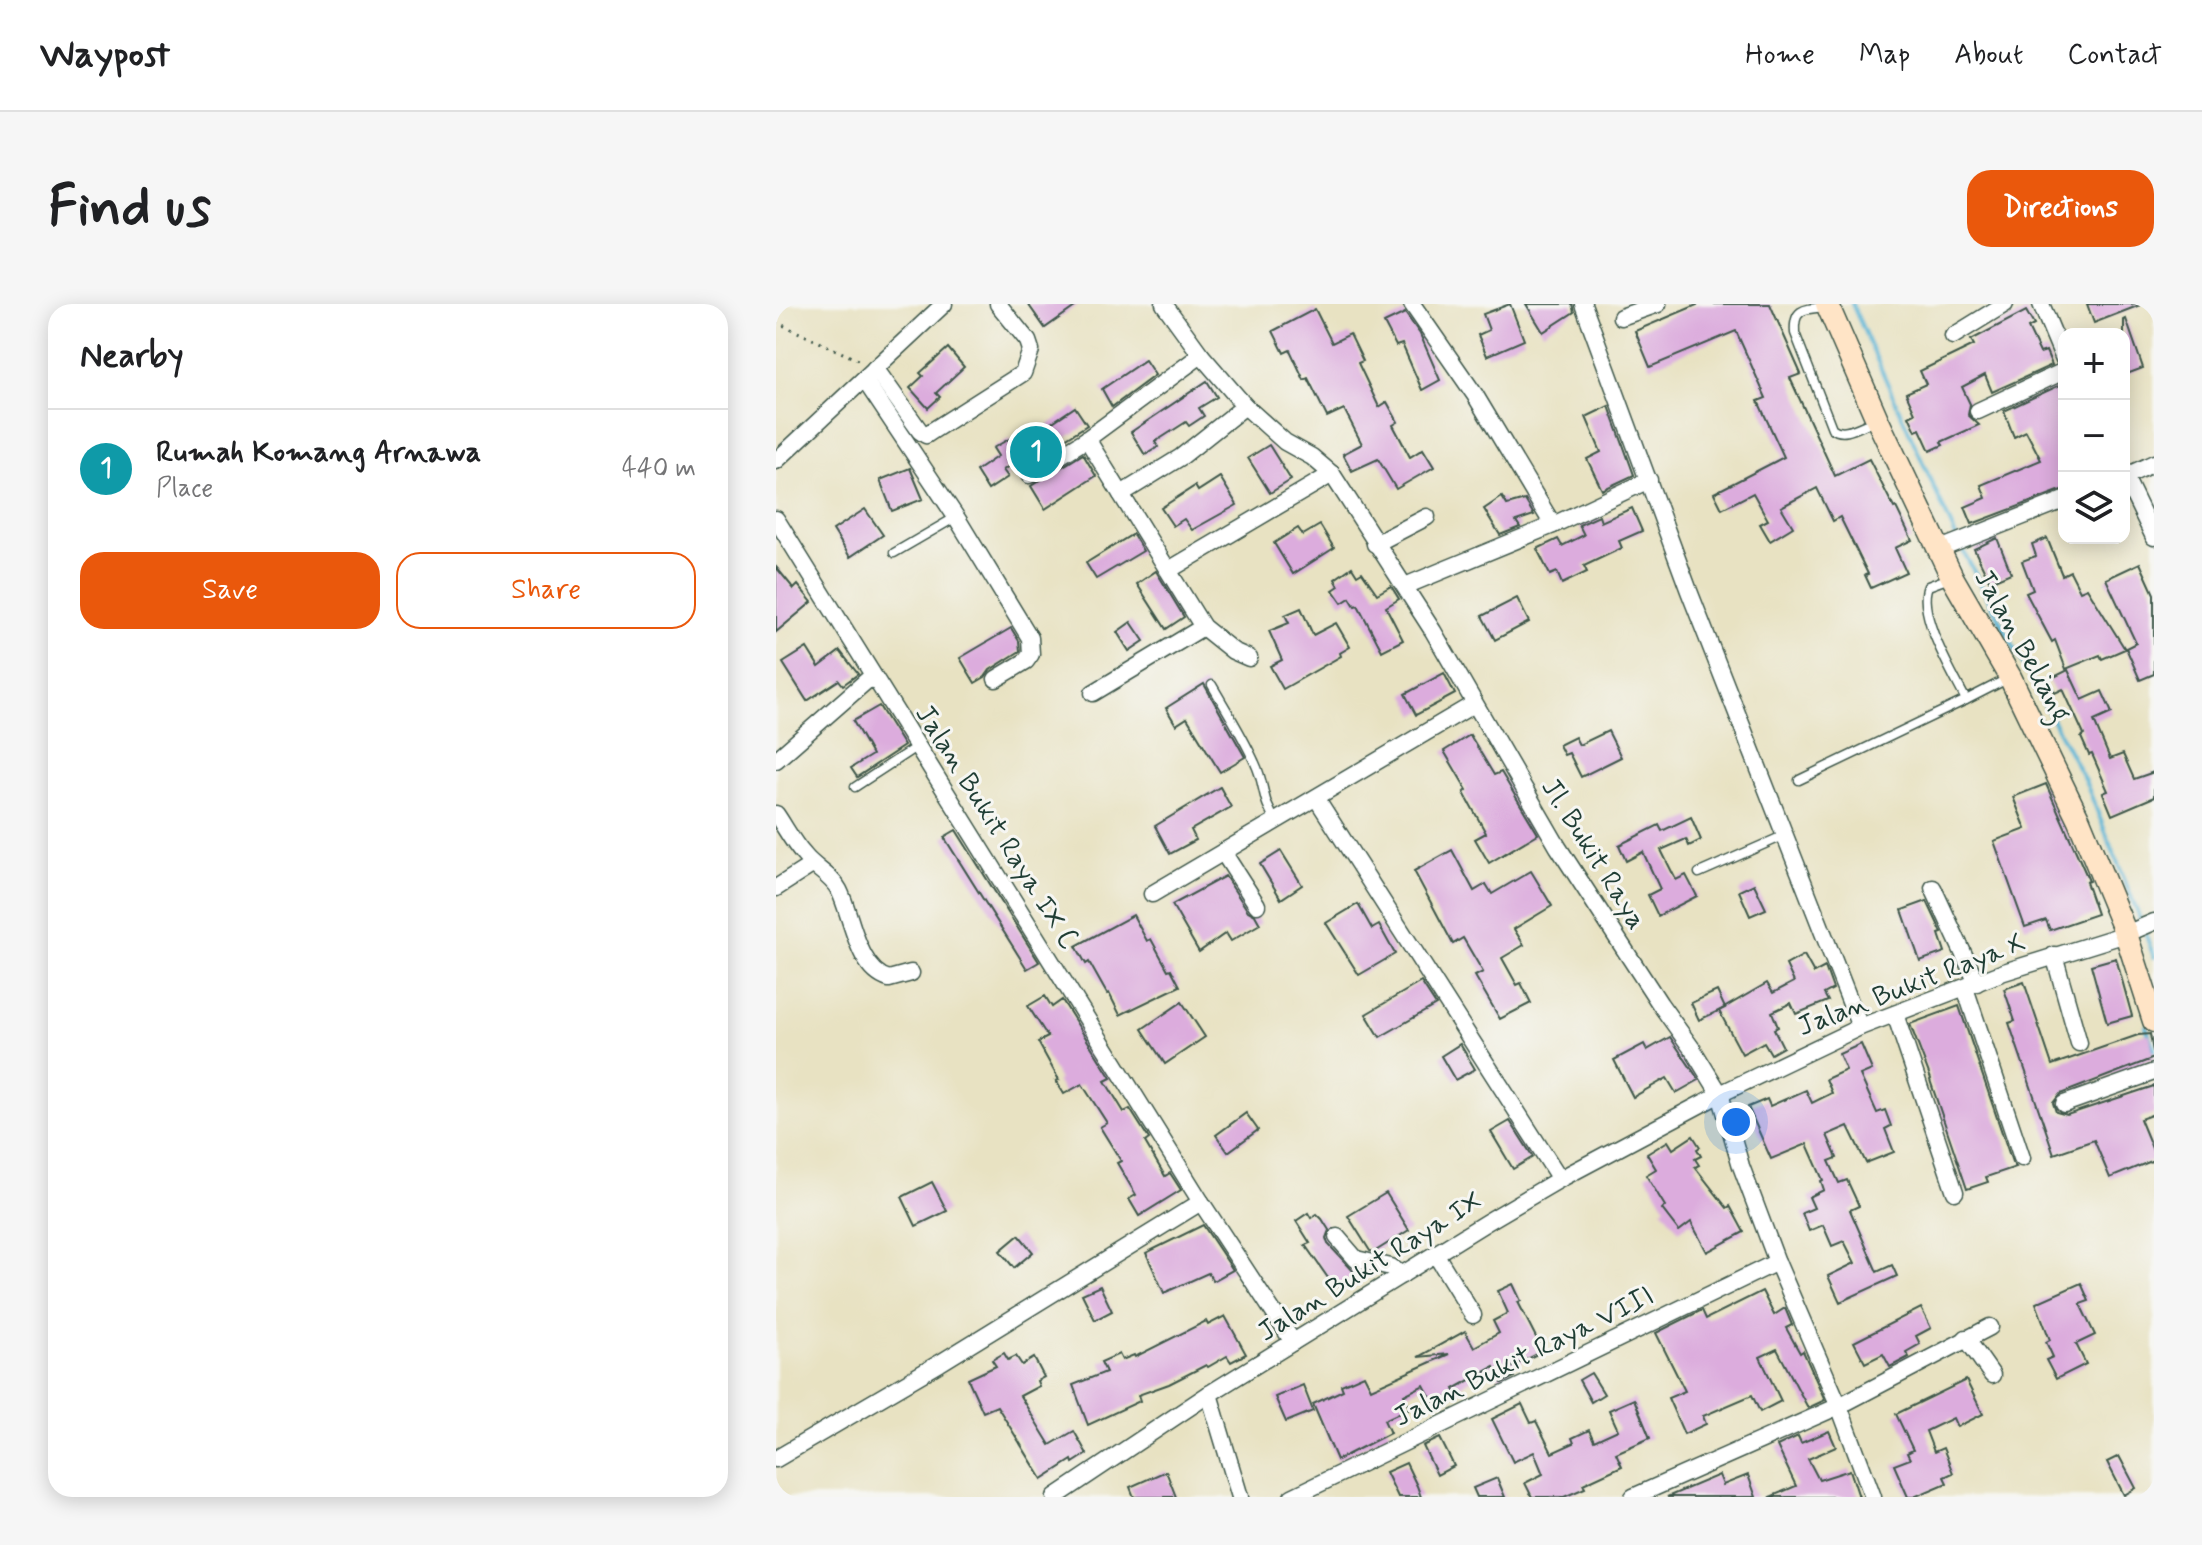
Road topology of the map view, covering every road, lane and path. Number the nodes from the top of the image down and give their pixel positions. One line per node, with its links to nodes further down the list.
1 (944, 304): 15 (street)
2 (998, 304): 15 (street)
3 (1164, 304): 14 (street, Jl. Bukit Raya)
4 (1412, 304): 33 (street)
5 (1583, 304): 26 (street)
6 (1658, 304): 10 (street)
7 (2005, 304): 12 (street)
8 (2041, 304): 13 (street)
9 (1827, 305): 19 (street, Jalan Beliang); 19 (lane)
10 (1621, 317)
11 (776, 322): 15 (path)
12 (1953, 336)
13 (2058, 345)
14 (1201, 355): 17 (street, Jl. Bukit Raya); 20 (street)
15 (870, 374): 21 (street); 30 (street)
16 (2058, 374): 18 (street)
17 (1245, 406): 24 (street, Jl. Bukit Raya); 28 (street)
18 (1978, 411)
19 (1877, 419): 36 (street, Jalan Beliang)
20 (1087, 439): 25 (street); 28 (street)
21 (776, 461)
22 (2154, 463): 23 (street)
23 (2130, 473)
24 (1332, 474): 35 (street, Jl. Bukit Raya); 38 (street)
25 (1029, 475)
26 (1649, 480): 33 (street); 57 (street)
27 (2130, 488): 34 (street)
28 (1121, 494): 38 (street)
29 (2058, 502): 36 (street)
30 (956, 517): 37 (lane); 45 (street)
31 (1427, 517): 35 (street)
32 (776, 519): 43 (street, Jalan Bukit Raya IX C)
33 (1553, 525): 40 (street)
34 (2154, 537)
35 (1375, 544): 40 (street, Jl. Bukit Raya)
36 (1940, 549): 39 (street, Jalan Beliang)
37 (894, 553)
38 (1169, 570): 41 (street)
39 (1952, 577): 44 (street, Jalan Beliang); 48 (lane)
40 (1405, 586): 49 (street, Jl. Bukit Raya)
41 (1203, 627): 42 (street); 47 (street)
42 (1249, 658)
43 (872, 676): 50 (street, Jalan Bukit Raya IX C); 51 (street)
44 (2010, 677): 48 (lane); 66 (street, Jalan Beliang)
45 (996, 679)
46 (1212, 685): 56 (lane)
47 (1093, 693)
48 (1966, 700): 52 (lane)
49 (1474, 704): 54 (street); 75 (street, Jl. Bukit Raya)
50 (916, 747): 53 (lane); 80 (street, Jalan Bukit Raya IX C)
51 (776, 760)
52 (1799, 780)
53 (855, 787)
54 (1317, 799): 56 (street); 78 (street)
55 (776, 814): 59 (street)
56 (1277, 822): 58 (street)
57 (1783, 836): 60 (lane); 72 (street)
58 (1223, 852): 63 (street); 64 (street)
59 (812, 865): 61 (street); 68 (street)
60 (1699, 873)
61 (776, 888)
62 (1933, 888): 69 (street)
63 (1152, 894)
64 (1257, 905)
65 (2154, 922): 66 (street, Jalan Bukit Raya X)
66 (2126, 934): 67 (street, Jalan Bukit Raya X); 71 (street, Jalan Beliang)
67 (2054, 955): 69 (street, Jalan Bukit Raya X); 73 (street)
68 (911, 973)
69 (1971, 985): 70 (street, Jalan Bukit Raya X); 77 (street)
70 (1895, 1014): 72 (street, Jalan Bukit Raya X); 79 (street)
71 (2154, 1021)
72 (1860, 1027): 75 (street, Jalan Bukit Raya X)
73 (2079, 1043)
74 (2154, 1072): 76 (street)
75 (1720, 1094): 78 (street, Jalan Bukit Raya IX); 83 (street, Jl. Bukit Raya)
76 (2064, 1104)
77 (2022, 1158)
78 (1560, 1179): 82 (street, Jalan Bukit Raya IX)
79 (1955, 1192)
80 (1201, 1202): 88 (street, Jalan Bukit Raya IX C); 92 (street)
81 (1337, 1237): 84 (street)
82 (1436, 1255): 84 (street, Jalan Bukit Raya IX); 85 (street)
83 (1777, 1262): 91 (street, Jl. Bukit Raya); 95 (street, Jalan Bukit Raya VIII)
84 (1402, 1275): 88 (street, Jalan Bukit Raya IX)
85 (1473, 1315)
86 (1990, 1327): 87 (street)
87 (1966, 1338): 89 (street); 91 (street)
88 (1293, 1342): 90 (street, Jalan Bukit Raya IX)
89 (1992, 1375)
90 (1209, 1394): 93 (street, Jalan Bukit Raya IX); 94 (street)
91 (1839, 1406): 96 (street); 97 (street, Jl. Bukit Raya)
92 (776, 1459)
93 (1055, 1497)
94 (1240, 1497)
95 (1292, 1497)
96 (1633, 1497)
97 (1873, 1497)

